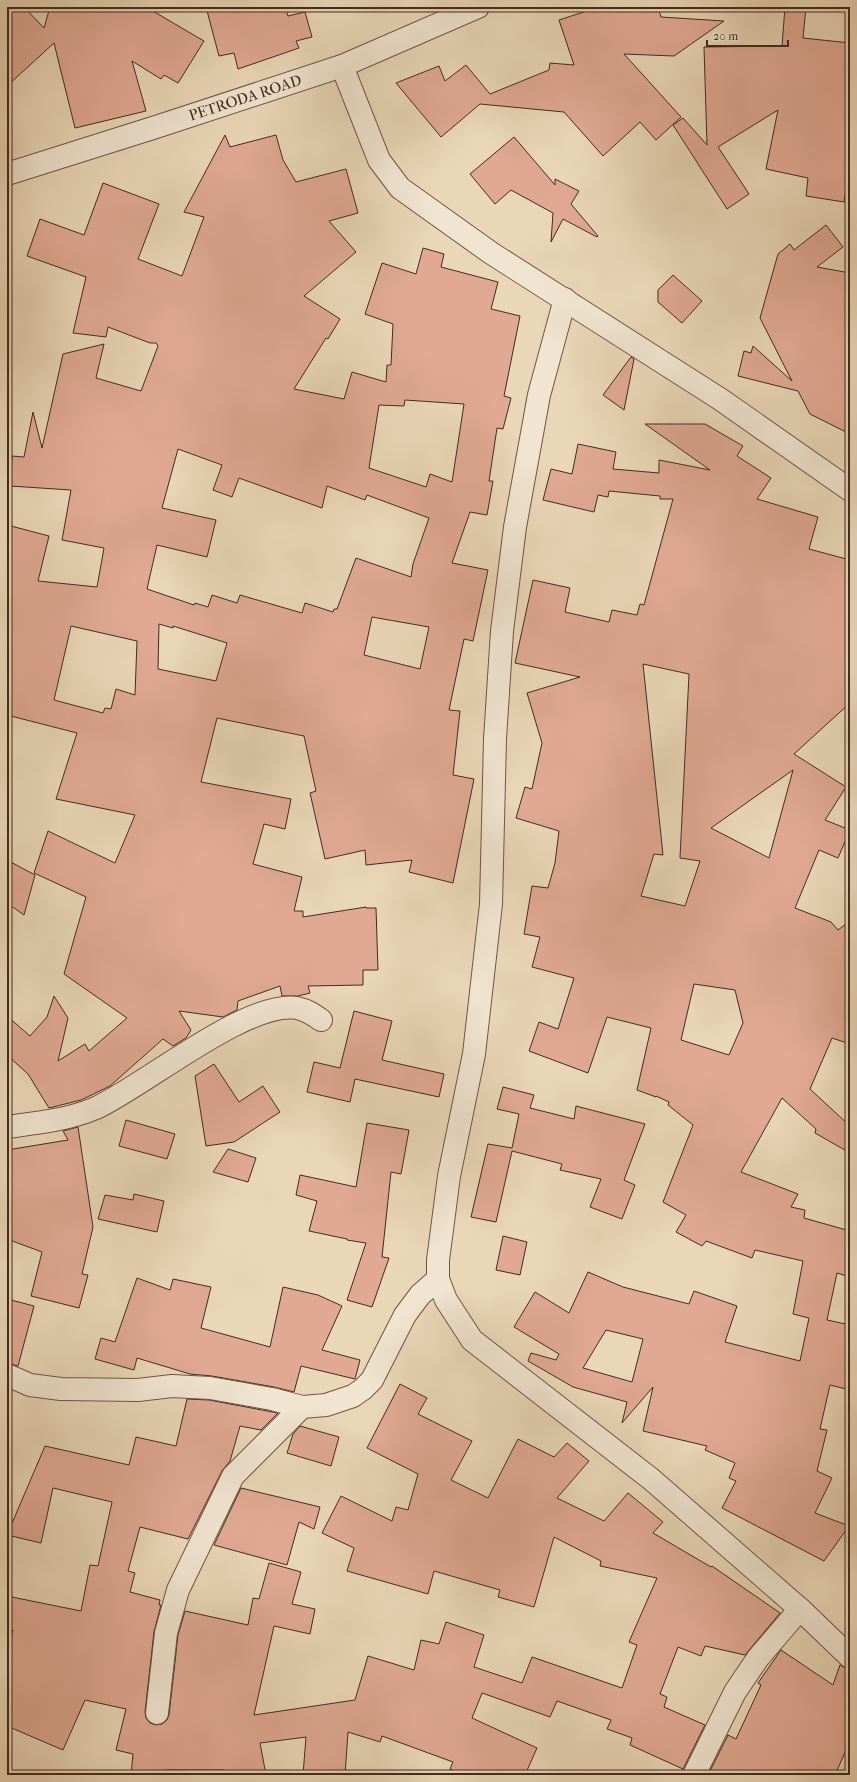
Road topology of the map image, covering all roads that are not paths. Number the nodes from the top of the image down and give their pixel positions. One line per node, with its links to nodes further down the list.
1 (478, 7): 2 (street, PETRODA ROAD)
2 (342, 66): 3 (street, PETRODA ROAD); 4 (street)
3 (7, 174)
4 (565, 299): 5 (street); 8 (street)
5 (850, 490)
6 (322, 1020): 7 (street)
7 (7, 1127)
8 (438, 1279): 10 (street); 11 (street)
9 (7, 1375): 10 (street)
10 (302, 1407): 13 (street)
11 (800, 1609): 12 (street); 14 (street)
12 (850, 1657)
13 (157, 1714)
14 (694, 1775)

